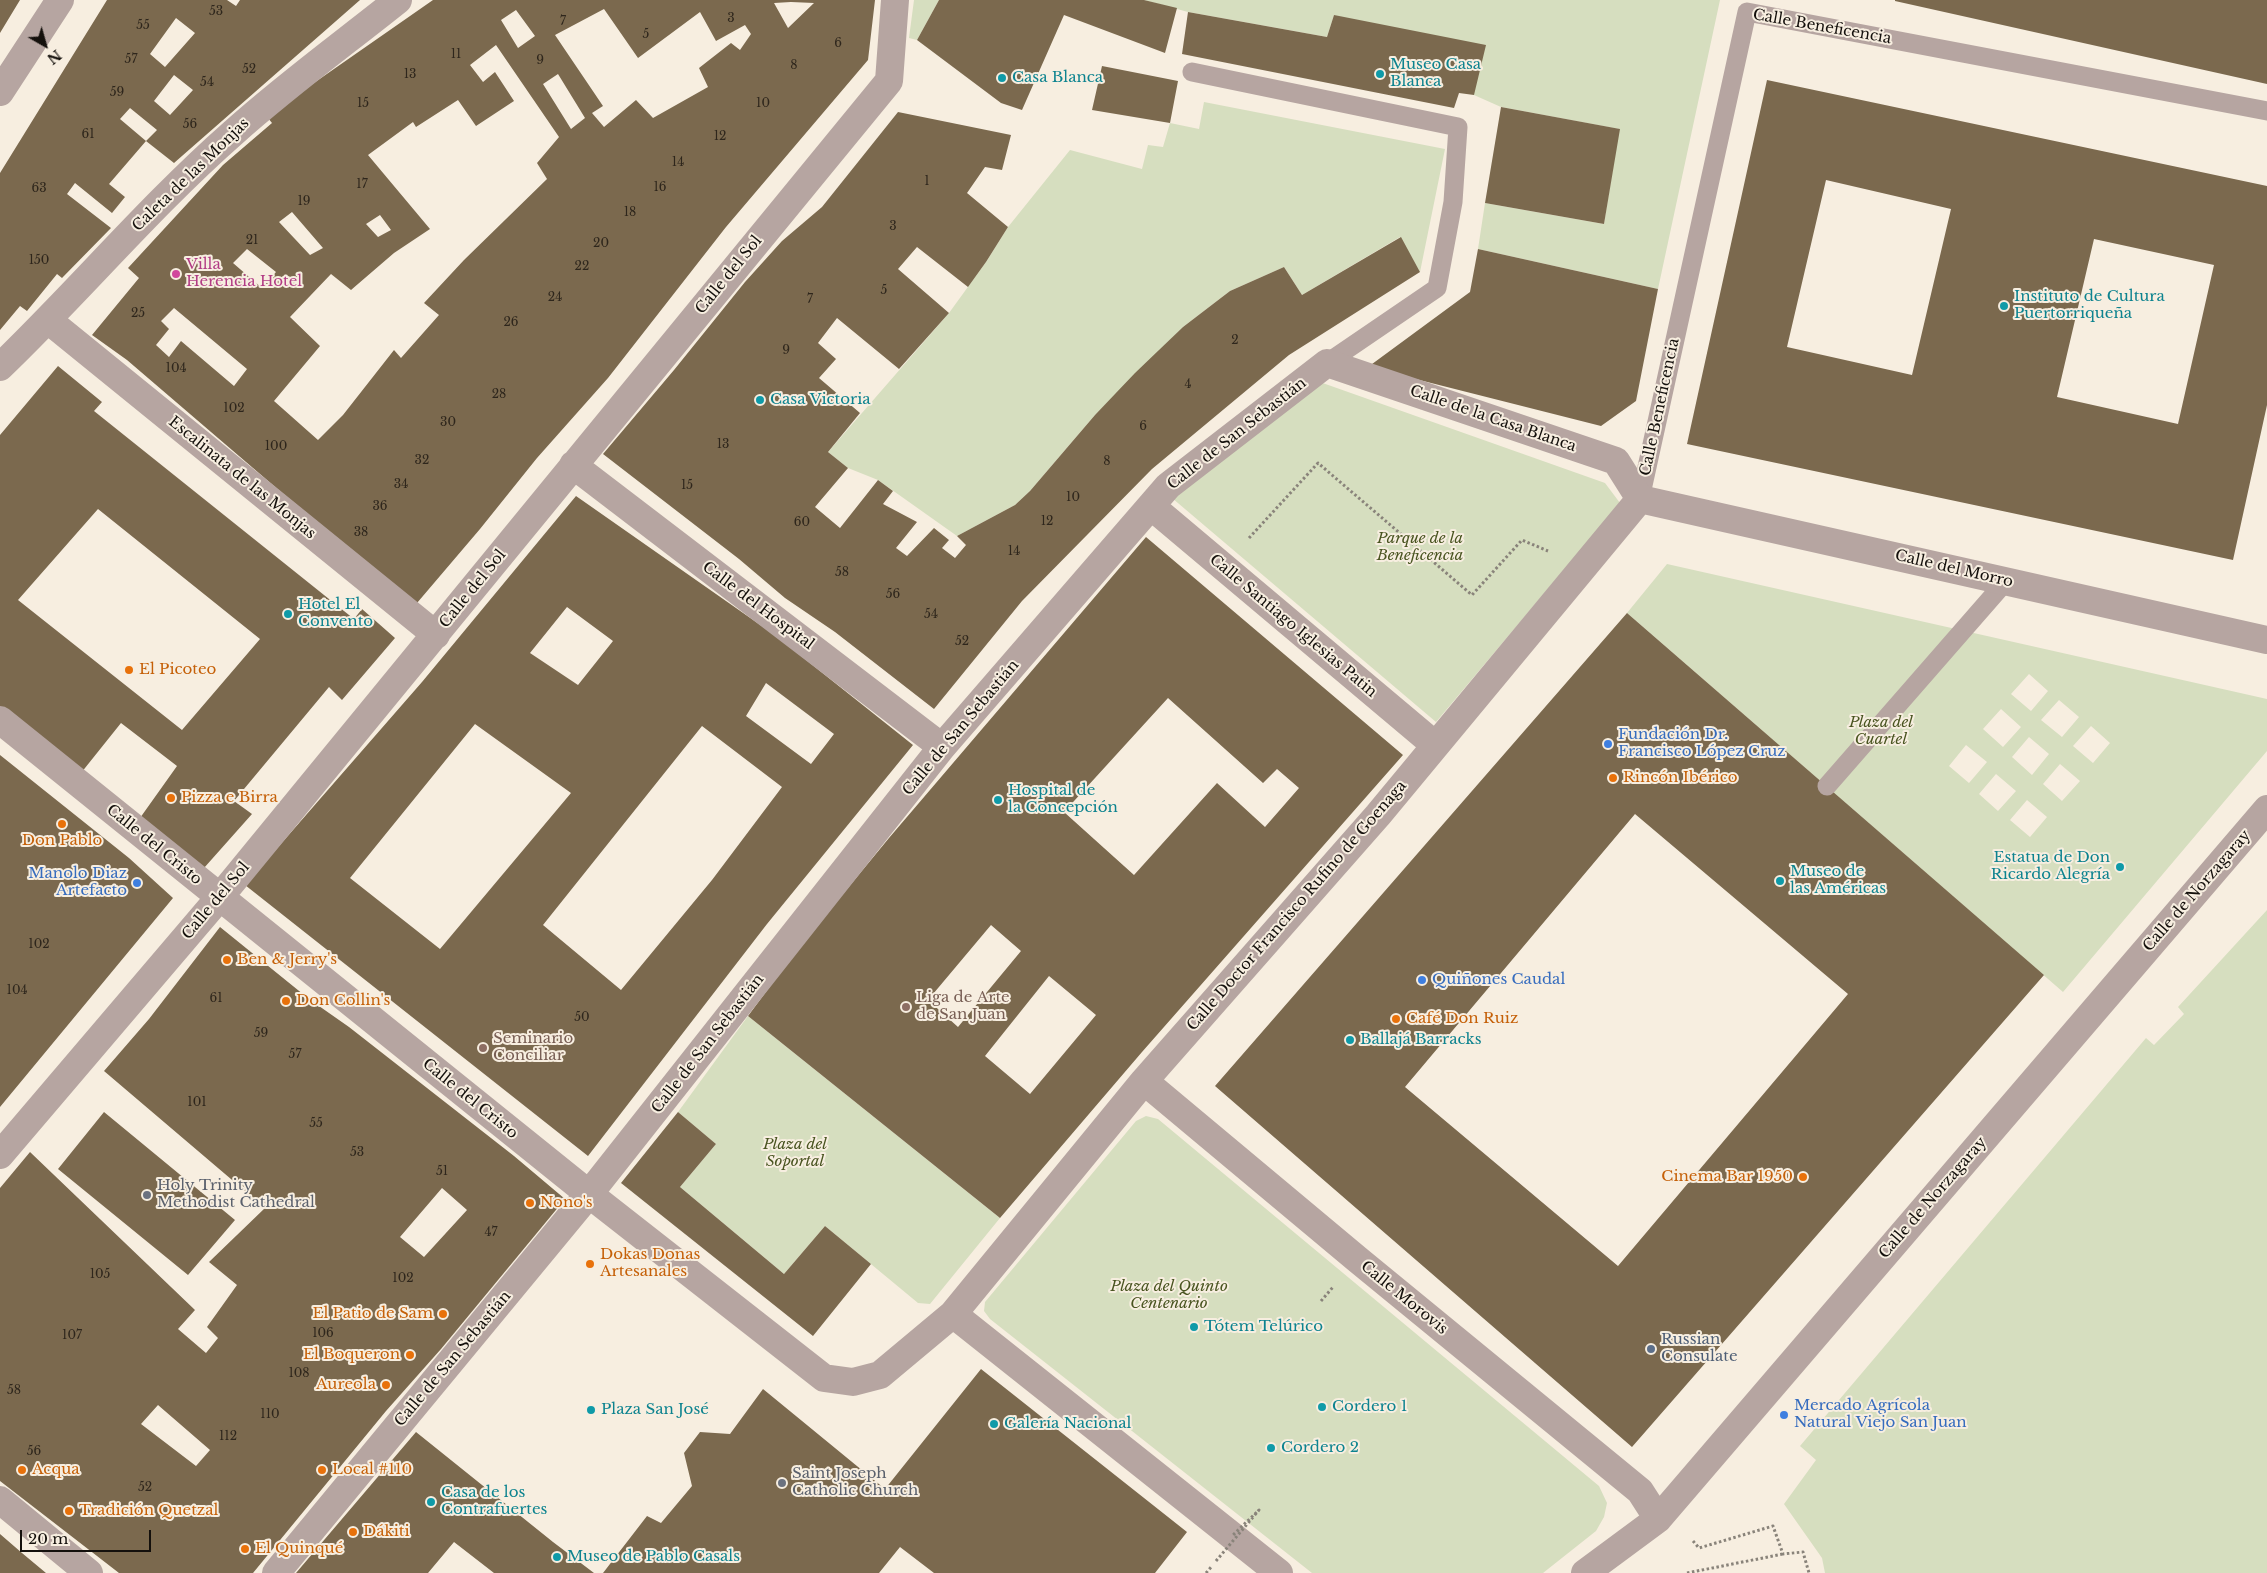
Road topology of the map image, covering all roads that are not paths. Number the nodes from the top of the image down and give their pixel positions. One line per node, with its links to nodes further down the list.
1 (60, 0): 5 (street)
2 (398, 0): 7 (street, Caleta de las Monjas)
3 (895, 0): 10 (street, Calle del Sol)
4 (1192, 72): 8 (lane, Calle de San Sebastián)
5 (0, 92)
6 (2267, 111): 11 (lane, Calle Beneficencia)
7 (48, 320): 9 (street, Caleta de las Monjas); 14 (street, Escalinata de las Monjas)
8 (1327, 363): 11 (street, Calle de la Casa Blanca); 12 (street, Calle de San Sebastián)
9 (0, 367)
10 (573, 465): 14 (street, Calle del Sol); 18 (street, Calle del Hospital)
11 (1640, 499): 13 (street, Calle del Morro); 17 (street, Calle Doctor Francisco Rufino de Goenaga)
12 (1151, 506): 17 (street, Calle Santiago Iglesias Patin); 18 (street, Calle de San Sebastián)
13 (2006, 581): 15 (street, Calle del Morro); 19 (lane)
14 (436, 635): 21 (street, Calle del Sol)
15 (2267, 640)
16 (0, 720): 21 (street, Calle del Cristo)
17 (1435, 745): 22 (street, Calle Doctor Francisco Rufino de Goenaga)
18 (942, 747): 24 (street, Calle de San Sebastián)
19 (1827, 786)
20 (2267, 809): 27 (street, Calle de Norzagaray)
21 (219, 898): 23 (street, Calle del Sol); 24 (street, Calle del Cristo)
22 (1144, 1081): 25 (street, Calle Doctor Francisco Rufino de Goenaga); 27 (street, Calle Morovis)
23 (0, 1155)
24 (589, 1194): 25 (street, Calle del Cristo); 29 (street, Calle de San Sebastián)
25 (953, 1314): 30 (street)
26 (0, 1500): 28 (street)
27 (1658, 1519): 31 (street, Calle de Norzagaray)
28 (89, 1573)
29 (276, 1573)
30 (1278, 1573)
31 (1585, 1573)

